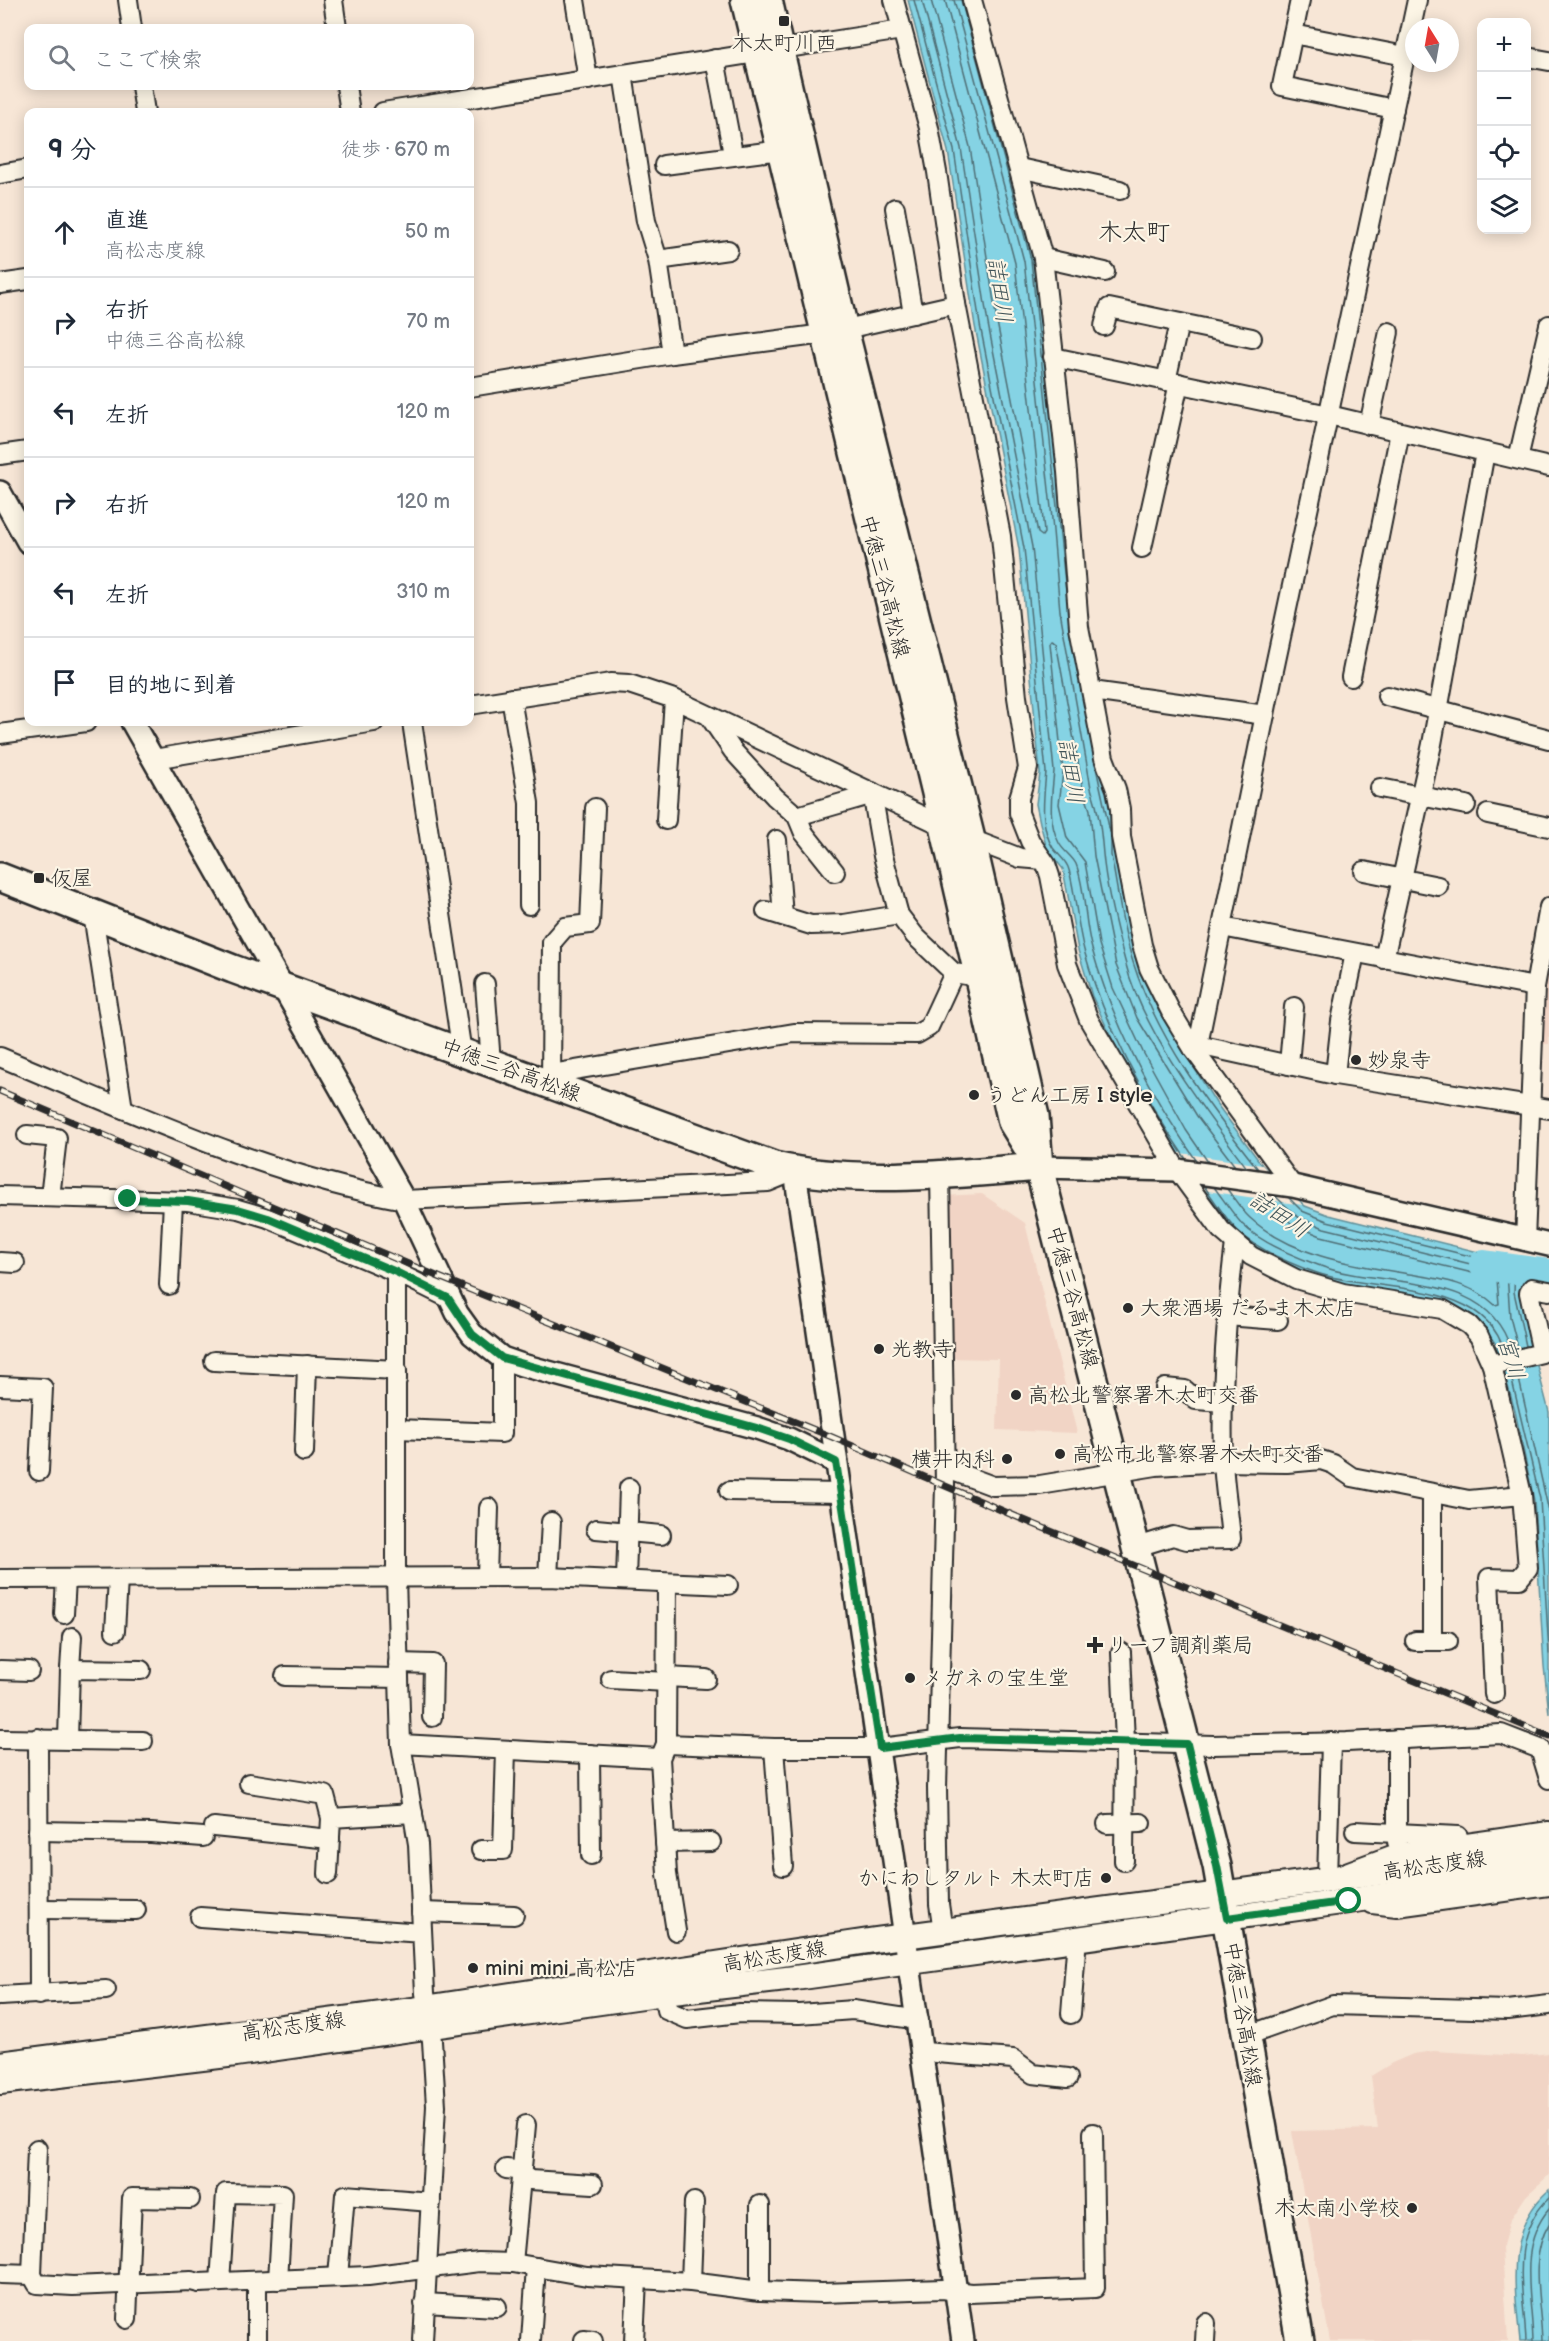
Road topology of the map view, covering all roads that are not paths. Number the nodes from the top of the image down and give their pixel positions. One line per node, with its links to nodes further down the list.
1 (128, 0): 11 (street)
2 (333, 0): 12 (street)
3 (575, 0): 21 (street)
4 (745, 0): 15 (main road, 中徳三谷高松線)
5 (768, 0): 15 (main road, 中徳三谷高松線)
6 (894, 0): 13 (street)
7 (972, 0): 31 (street)
8 (1300, 0): 14 (street)
9 (1412, 1): 10 (street)
10 (1410, 18)
11 (131, 24)
12 (336, 24)
13 (902, 30): 15 (street); 42 (street)
14 (1293, 34): 16 (street); 27 (street)
15 (769, 50): 18 (street); 28 (main road, 中徳三谷高松線); 47 (main road, 中徳三谷高松線)
16 (1405, 56): 27 (street)
17 (1531, 58): 19 (street)
18 (715, 59): 20 (street); 29 (street)
19 (1549, 61)
20 (623, 74): 21 (street); 38 (street)
21 (588, 80): 26 (street)
22 (142, 90): 24 (street)
23 (347, 90): 25 (street)
24 (144, 108)
25 (349, 108)
26 (409, 108)
27 (1394, 109): 54 (street)
28 (781, 150): 29 (street); 47 (main road, 中徳三谷高松線)
29 (733, 154): 30 (street)
30 (664, 165)
31 (1019, 168): 34 (street); 37 (street)
32 (24, 171): 33 (street)
33 (0, 174)
34 (1120, 190)
35 (895, 208): 43 (street)
36 (728, 250): 38 (street)
37 (1043, 258): 39 (street); 51 (street)
38 (658, 260): 50 (street)
39 (1105, 272)
40 (24, 281): 41 (street)
41 (0, 284)
42 (956, 304): 43 (street); 93 (street)
43 (913, 314): 47 (street)
44 (1179, 323): 46 (street); 49 (street); 52 (street)
45 (1549, 325): 60 (street)
46 (1104, 326)
47 (834, 331): 50 (street); 89 (main road, 中徳三谷高松線); 91 (main road, 中徳三谷高松線)
48 (1389, 332): 55 (street)
49 (1252, 338)
50 (672, 354): 53 (street)
51 (1053, 357): 52 (street); 66 (street)
52 (1173, 382): 54 (street); 64 (street)
53 (474, 386)
54 (1329, 416): 55 (street); 73 (street)
55 (1369, 425): 56 (street)
56 (1400, 432): 58 (street); 65 (street)
57 (24, 452): 59 (street)
58 (1485, 452): 60 (street); 71 (street)
59 (0, 455)
60 (1518, 459): 61 (street)
61 (1549, 467)
62 (0, 492): 63 (street)
63 (24, 535)
64 (1142, 548)
65 (1351, 677)
66 (1092, 691): 73 (street); 111 (street)
67 (1387, 696): 71 (street)
68 (511, 698): 69 (street); 70 (street); 99 (street)
69 (674, 699): 72 (street); 88 (street)
70 (474, 704)
71 (1436, 710): 79 (street); 83 (street)
72 (708, 715): 82 (street); 87 (street)
73 (1265, 715): 103 (street)
74 (57, 726): 78 (street)
75 (134, 726): 80 (street)
76 (350, 726): 80 (street)
77 (413, 726): 112 (street)
78 (0, 734)
79 (1549, 740)
80 (153, 759): 107 (street)
81 (1380, 788): 83 (street)
82 (872, 793): 87 (street); 89 (street); 102 (street)
83 (1420, 796): 84 (street); 97 (street)
84 (1466, 805)
85 (595, 808): 117 (street)
86 (1488, 814): 90 (street)
87 (797, 816): 95 (street)
88 (666, 820)
89 (944, 826): 91 (street); 106 (main road, 中徳三谷高松線)
90 (1549, 826)
91 (970, 839): 93 (street); 122 (main road, 中徳三谷高松線)
92 (777, 840): 102 (street)
93 (1043, 860): 124 (street)
94 (1364, 871): 97 (street)
95 (835, 872)
96 (0, 878): 101 (main road, 中徳三谷高松線)
97 (1402, 878): 98 (street); 105 (street)
98 (1438, 886)
99 (529, 905)
100 (1549, 907): 109 (street)
101 (93, 914): 107 (main road, 中徳三谷高松線); 119 (street)
102 (899, 915): 106 (street)
103 (1222, 927): 104 (street); 111 (street)
104 (1356, 953): 105 (street); 116 (street)
105 (1384, 959): 109 (street)
106 (966, 975): 117 (street); 122 (main road, 中徳三谷高松線)
107 (280, 984): 112 (main road, 中徳三谷高松線); 130 (street)
108 (484, 984): 114 (street)
109 (1535, 987): 118 (street)
110 (1294, 1007): 115 (street)
111 (1196, 1047): 115 (street); 126 (street)
112 (462, 1053): 114 (main road, 中徳三谷高松線)
113 (0, 1057): 119 (street)
114 (491, 1063): 117 (main road, 中徳三谷高松線)
115 (1289, 1065): 116 (street)
116 (1335, 1075): 118 (street)
117 (551, 1079): 123 (main road, 中徳三谷高松線)
118 (1530, 1106): 120 (street); 131 (street)
119 (123, 1109): 130 (street)
120 (1549, 1109)
121 (27, 1135): 128 (street)
122 (1040, 1167): 124 (street); 125 (main road, 中徳三谷高松線); 154 (main road, 中徳三谷高松線)
123 (795, 1171): 125 (main road, 中徳三谷高松線); 130 (street); 150 (street)
124 (1182, 1171): 126 (street); 132 (street)
125 (940, 1173): 152 (street)
126 (1292, 1182): 131 (street)
127 (0, 1196): 128 (street)
128 (50, 1197): 129 (street)
129 (173, 1200): 134 (street); 135 (street)
130 (404, 1200): 137 (street)
131 (1525, 1241): 133 (street)
132 (1235, 1243): 138 (street); 142 (street)
133 (1549, 1245)
134 (396, 1272): 137 (street); 144 (street)
135 (169, 1285)
136 (1549, 1291): 142 (street)
137 (448, 1298): 140 (street)
138 (1227, 1316): 139 (street); 147 (street)
139 (1278, 1320)
140 (502, 1358): 148 (street); 150 (street)
141 (214, 1361): 143 (street)
142 (1496, 1364): 160 (street)
143 (307, 1365): 144 (street); 149 (street)
144 (397, 1370): 148 (street); 155 (street)
145 (0, 1386): 153 (street)
146 (1165, 1388): 147 (street)
147 (1224, 1402): 151 (street)
148 (397, 1429): 155 (street)
149 (304, 1452)
150 (836, 1462): 158 (street)
151 (1223, 1462): 154 (street); 159 (street); 166 (street)
152 (945, 1468): 154 (street); 195 (street)
153 (39, 1471)
154 (1119, 1473): 166 (main road, 中徳三谷高松線)
155 (397, 1478): 169 (street)
156 (629, 1488): 164 (street)
157 (729, 1491): 158 (street)
158 (842, 1493): 203 (street)
159 (1432, 1493): 160 (street); 179 (street)
160 (1522, 1495): 190 (street)
161 (489, 1508): 167 (street)
162 (551, 1522): 168 (street)
163 (596, 1529): 164 (street)
164 (628, 1532): 165 (street); 173 (street)
165 (661, 1535)
166 (1137, 1546): 201 (main road, 中徳三谷高松線)
167 (487, 1577): 168 (street); 169 (street)
168 (548, 1577): 173 (street)
169 (396, 1578): 172 (street); 185 (street)
170 (0, 1579): 171 (street)
171 (66, 1579): 172 (street); 176 (street)
172 (118, 1579): 177 (street)
173 (626, 1580): 174 (street)
174 (667, 1584): 175 (street); 189 (street)
175 (728, 1585)
176 (64, 1614)
177 (115, 1631)
178 (72, 1637): 181 (street)
179 (1432, 1641)
180 (1121, 1652): 198 (street)
181 (70, 1669): 183 (street); 194 (street)
182 (0, 1670): 184 (street)
183 (141, 1670)
184 (29, 1671)
185 (399, 1671): 186 (street); 191 (street); 200 (street)
186 (285, 1676)
187 (611, 1679): 189 (street)
188 (706, 1679): 189 (street)
189 (667, 1680): 205 (street)
190 (1494, 1694)
191 (432, 1717)
192 (38, 1738): 193 (street); 194 (street); 211 (street)
193 (0, 1739)
194 (68, 1739): 197 (street)
195 (938, 1739): 198 (street); 203 (street); 233 (street)
196 (1397, 1739): 199 (street); 207 (street); 213 (street)
197 (143, 1741)
198 (1125, 1742): 201 (street); 222 (street)
199 (1330, 1742): 201 (street); 225 (street)
200 (401, 1744): 204 (street); 209 (street)
201 (1187, 1744): 226 (main road, 中徳三谷高松線)
202 (774, 1748): 203 (street); 205 (street); 223 (street)
203 (880, 1748): 235 (street)
204 (506, 1749): 206 (street); 218 (street)
205 (663, 1751): 206 (street); 217 (street)
206 (590, 1754): 220 (street)
207 (1549, 1779)
208 (249, 1783): 210 (street)
209 (412, 1813): 210 (street); 229 (street)
210 (332, 1818): 214 (street)
211 (38, 1831): 214 (street); 227 (street)
212 (1355, 1831): 213 (street)
213 (1397, 1832): 215 (street); 219 (street)
214 (330, 1839): 224 (street)
215 (1494, 1839): 219 (street); 221 (street)
216 (711, 1842): 217 (street)
217 (665, 1843): 232 (street)
218 (481, 1850)
219 (1397, 1853): 225 (street)
220 (591, 1855)
221 (1548, 1860): 225 (main road, 高松志度線); 226 (main road, 高松志度線)
222 (1124, 1861)
223 (783, 1866)
224 (328, 1874)
225 (1327, 1879): 226 (main road, 高松志度線)
226 (1224, 1905): 233 (main road, 高松志度線); 236 (main road, 高松志度線); 246 (main road, 中徳三谷高松線)
227 (39, 1909): 228 (street); 240 (street)
228 (136, 1910)
229 (421, 1912): 230 (street); 234 (street)
230 (514, 1915)
231 (200, 1917): 234 (street)
232 (676, 1931)
233 (943, 1931): 235 (main road, 高松志度線)
234 (422, 1933): 244 (street)
235 (906, 1936): 237 (street); 244 (main road, 高松志度線)
236 (1074, 1939): 237 (main road, 高松志度線); 243 (street)
237 (910, 1961): 239 (main road, 高松志度線); 245 (street)
238 (106, 1990): 240 (street)
239 (664, 1993): 244 (main road, 高松志度線); 245 (street)
240 (39, 1995): 241 (street)
241 (0, 1996)
242 (1549, 2005): 246 (street)
243 (1071, 2014)
244 (428, 2017): 248 (main road, 高松志度線); 250 (main road, 高松志度線); 257 (street)
245 (919, 2020): 247 (street)
246 (1246, 2036): 284 (main road, 中徳三谷高松線)
247 (924, 2052): 249 (street); 272 (street)
248 (0, 2064)
249 (1068, 2078)
250 (0, 2082)
251 (526, 2125): 254 (street)
252 (1093, 2133): 272 (street)
253 (37, 2149): 264 (street)
254 (514, 2172): 255 (street); 260 (street)
255 (593, 2184)
256 (190, 2199): 269 (street)
257 (431, 2202): 262 (street); 265 (street)
258 (694, 2202): 271 (street)
259 (760, 2205): 273 (street)
260 (513, 2263): 261 (street); 262 (street)
261 (536, 2267): 267 (street); 280 (street)
262 (427, 2270): 265 (street); 274 (street)
263 (0, 2274): 264 (street)
264 (32, 2275): 269 (street)
265 (338, 2277): 266 (street)
266 (278, 2280): 268 (street); 270 (street)
267 (637, 2280): 271 (street); 282 (street)
268 (257, 2281): 270 (street); 278 (street)
269 (128, 2282): 270 (street); 276 (street)
270 (220, 2282)
271 (692, 2282): 273 (street)
272 (956, 2290): 273 (street); 283 (street)
273 (760, 2291)
274 (424, 2303): 275 (street); 279 (street)
275 (497, 2307)
276 (127, 2319)
277 (585, 2340): 281 (street)
278 (257, 2341)
279 (423, 2341)
280 (531, 2341)
281 (593, 2341)
282 (634, 2341)
283 (963, 2341)
284 (1300, 2341)

